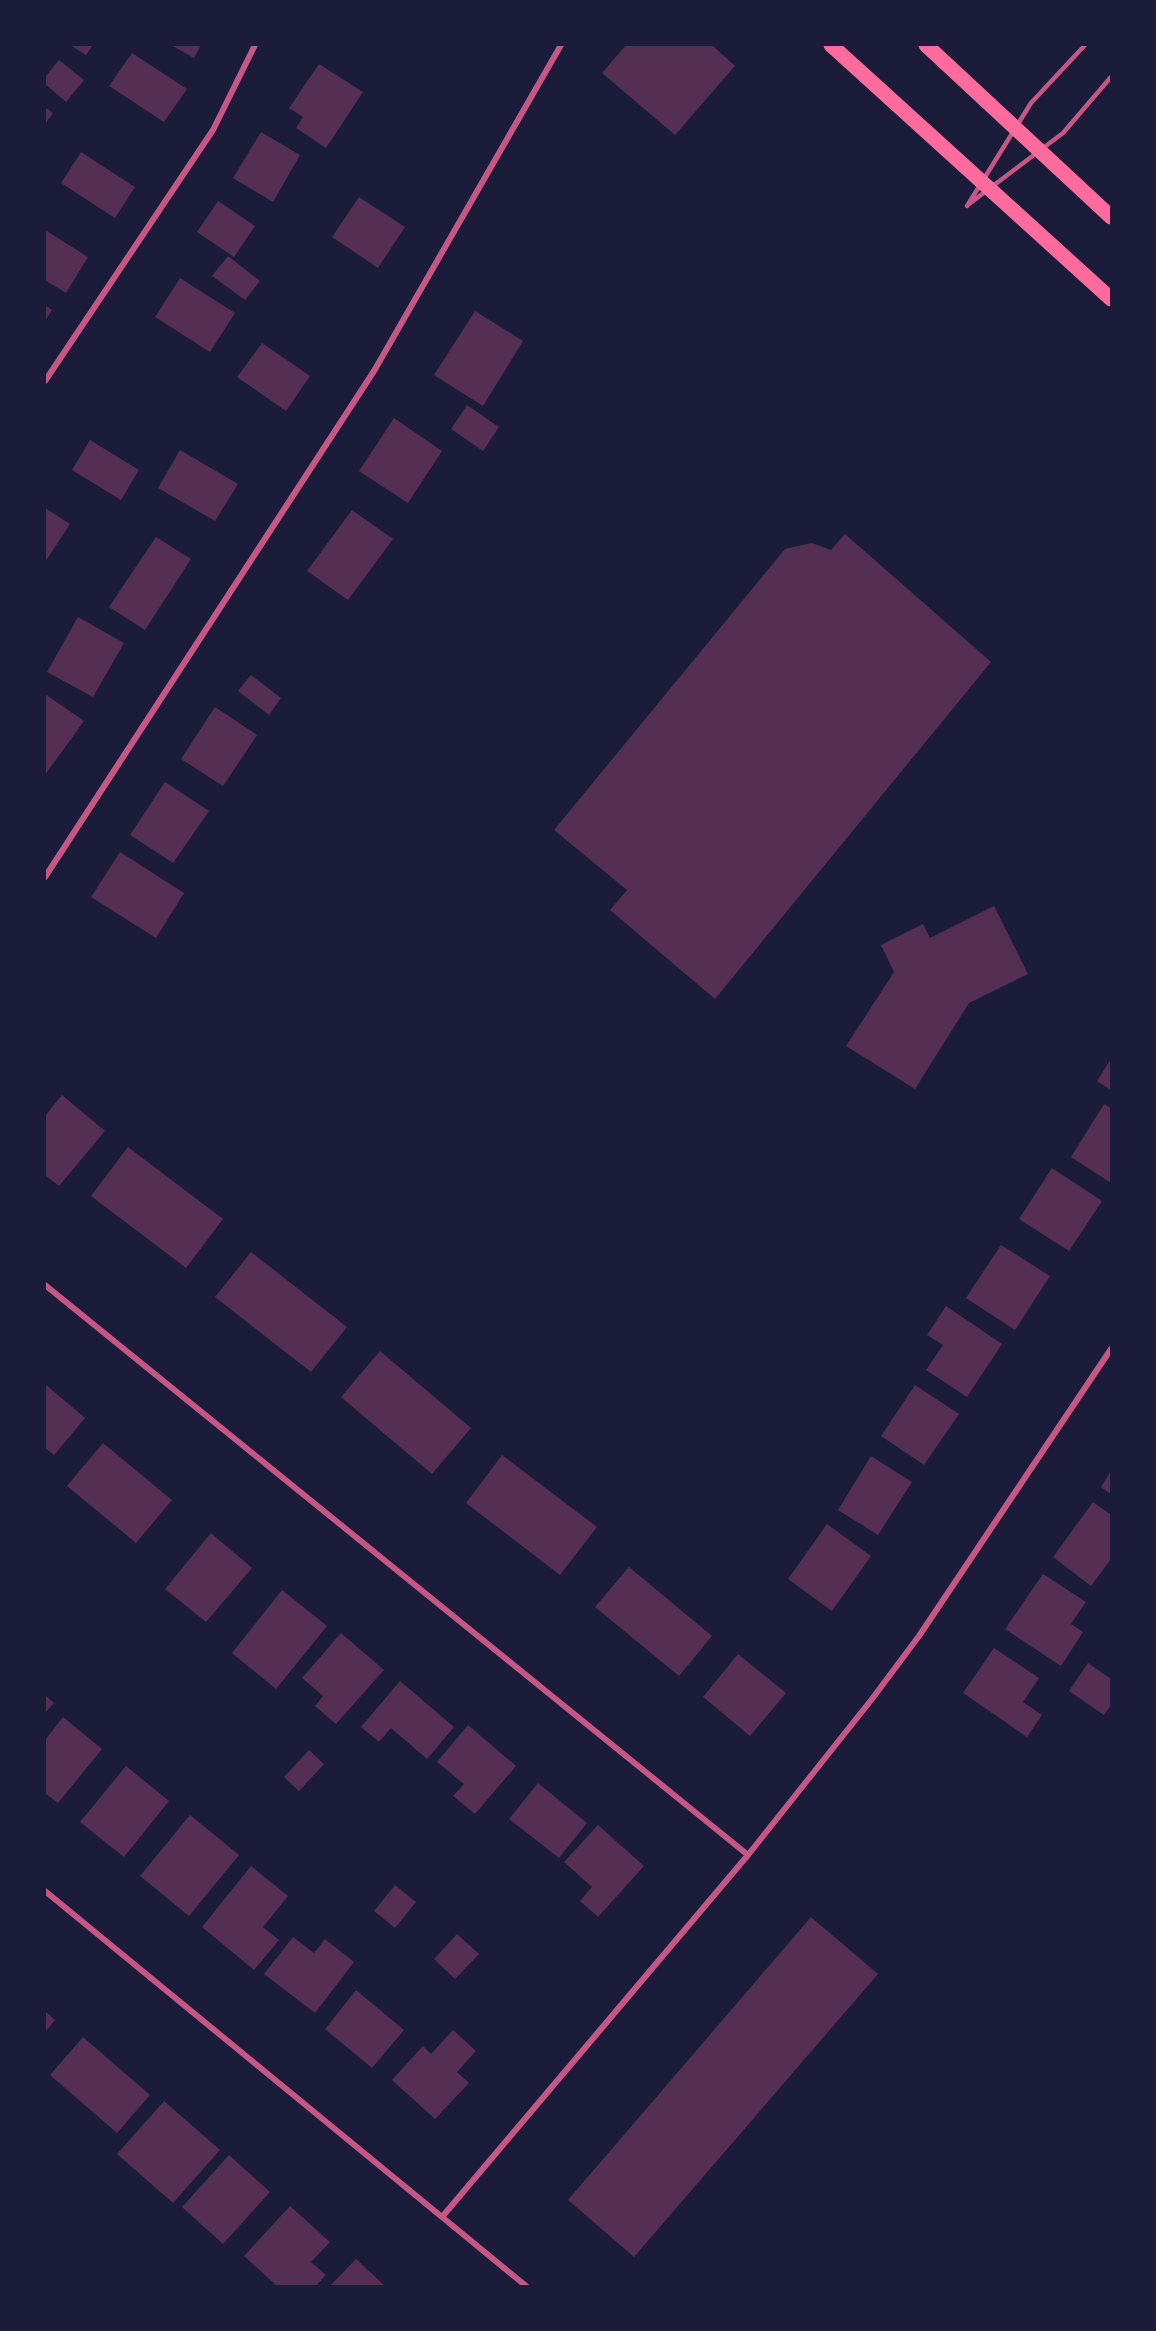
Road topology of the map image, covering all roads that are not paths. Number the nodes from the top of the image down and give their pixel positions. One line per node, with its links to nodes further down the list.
1 (255, 45): 12 (street)
2 (561, 45): 13 (street)
3 (831, 45): 9 (main road)
4 (926, 45): 7 (main road)
5 (1085, 45): 7 (lane)
6 (1111, 77): 8 (lane)
7 (1015, 127): 8 (main road); 9 (lane)
8 (1040, 150): 9 (lane); 10 (main road)
9 (986, 184): 9 (lane); 11 (main road)
10 (1111, 217)
11 (1111, 299)
12 (45, 381)
13 (45, 876)
14 (45, 1285): 16 (street)
15 (1111, 1349): 16 (street)
16 (748, 1855): 18 (street)
17 (45, 1891): 18 (street)
18 (442, 2217): 19 (street)
19 (526, 2286)

